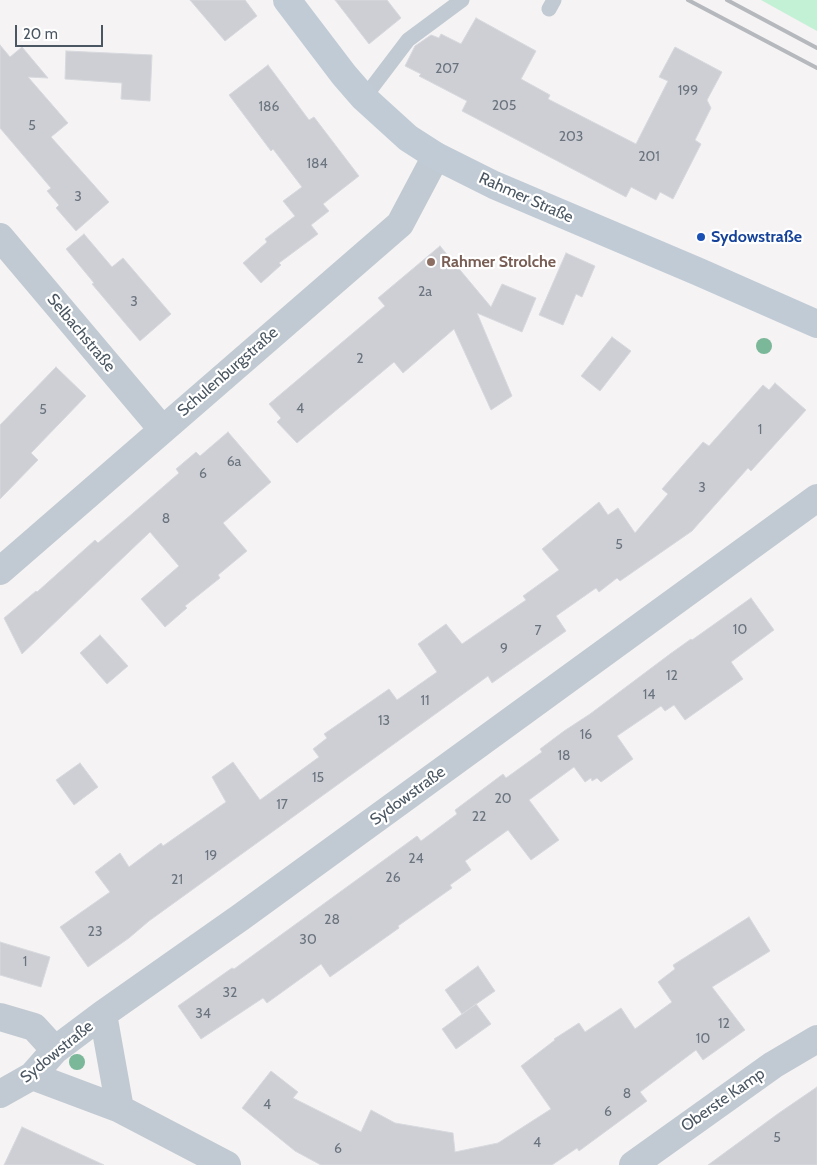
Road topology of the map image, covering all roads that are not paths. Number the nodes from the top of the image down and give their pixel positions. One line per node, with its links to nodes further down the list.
1 (287, 0): 3 (main road, Rahmer Straße)
2 (462, 0): 3 (lane)
3 (364, 98): 4 (main road, Rahmer Straße)
4 (436, 156): 6 (main road, Rahmer Straße); 7 (street, Schulenburgstraße)
5 (0, 237): 7 (street, Selbachstraße)
6 (817, 324)
7 (162, 429): 9 (street, Schulenburgstraße)
8 (817, 498): 10 (street, Sydowstraße)
9 (0, 571)
10 (103, 1014): 13 (street, Sydowstraße); 16 (street)
11 (0, 1017): 13 (street)
12 (817, 1039): 18 (street, Oberste Kamp)
13 (55, 1050): 14 (street, Sydowstraße)
14 (32, 1076): 15 (street, Sydowstraße); 16 (street)
15 (0, 1094)
16 (120, 1109): 17 (street)
17 (227, 1165)
18 (632, 1165)

